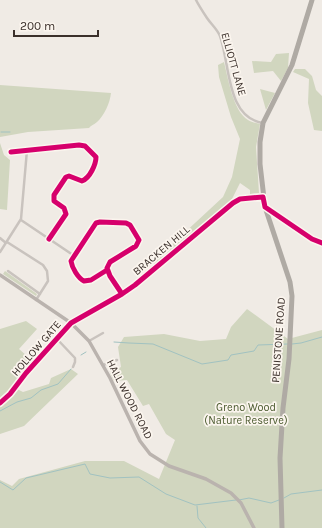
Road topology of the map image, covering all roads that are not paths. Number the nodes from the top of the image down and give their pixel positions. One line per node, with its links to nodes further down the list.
1 (196, 0): 3 (street, ELLIOTT LANE)
2 (312, 0): 3 (highway, PENISTONE ROAD)
3 (263, 123): 6 (highway, PENISTONE ROAD)
4 (27, 150): 5 (street); 7 (street); 9 (street)
5 (11, 152)
6 (263, 197): 17 (main road, BRACKEN HILL); 28 (highway, PENISTONE ROAD)
7 (21, 219): 9 (street); 10 (street)
8 (0, 238): 10 (street)
9 (49, 239): 12 (street)
10 (7, 242): 11 (street); 16 (street)
11 (0, 252)
12 (74, 255): 13 (street); 13 (street)
13 (107, 270): 17 (street)
14 (8, 271): 16 (street)
15 (0, 275): 18 (main road, HALL WOOD ROAD)
16 (40, 294): 18 (street)
17 (122, 294): 19 (main road, BRACKEN HILL)
18 (36, 300): 19 (main road, HALL WOOD ROAD)
19 (71, 323): 21 (main road, HOLLOW GATE); 22 (main road, HALL WOOD ROAD)
20 (103, 333): 22 (street)
21 (57, 339): 25 (street); 26 (main road, HOLLOW GATE)
22 (89, 341): 24 (main road, HALL WOOD ROAD)
23 (117, 360): 24 (street)
24 (103, 365): 27 (main road, HALL WOOD ROAD)
25 (73, 367)
26 (0, 403)
27 (254, 528)
28 (282, 528)

